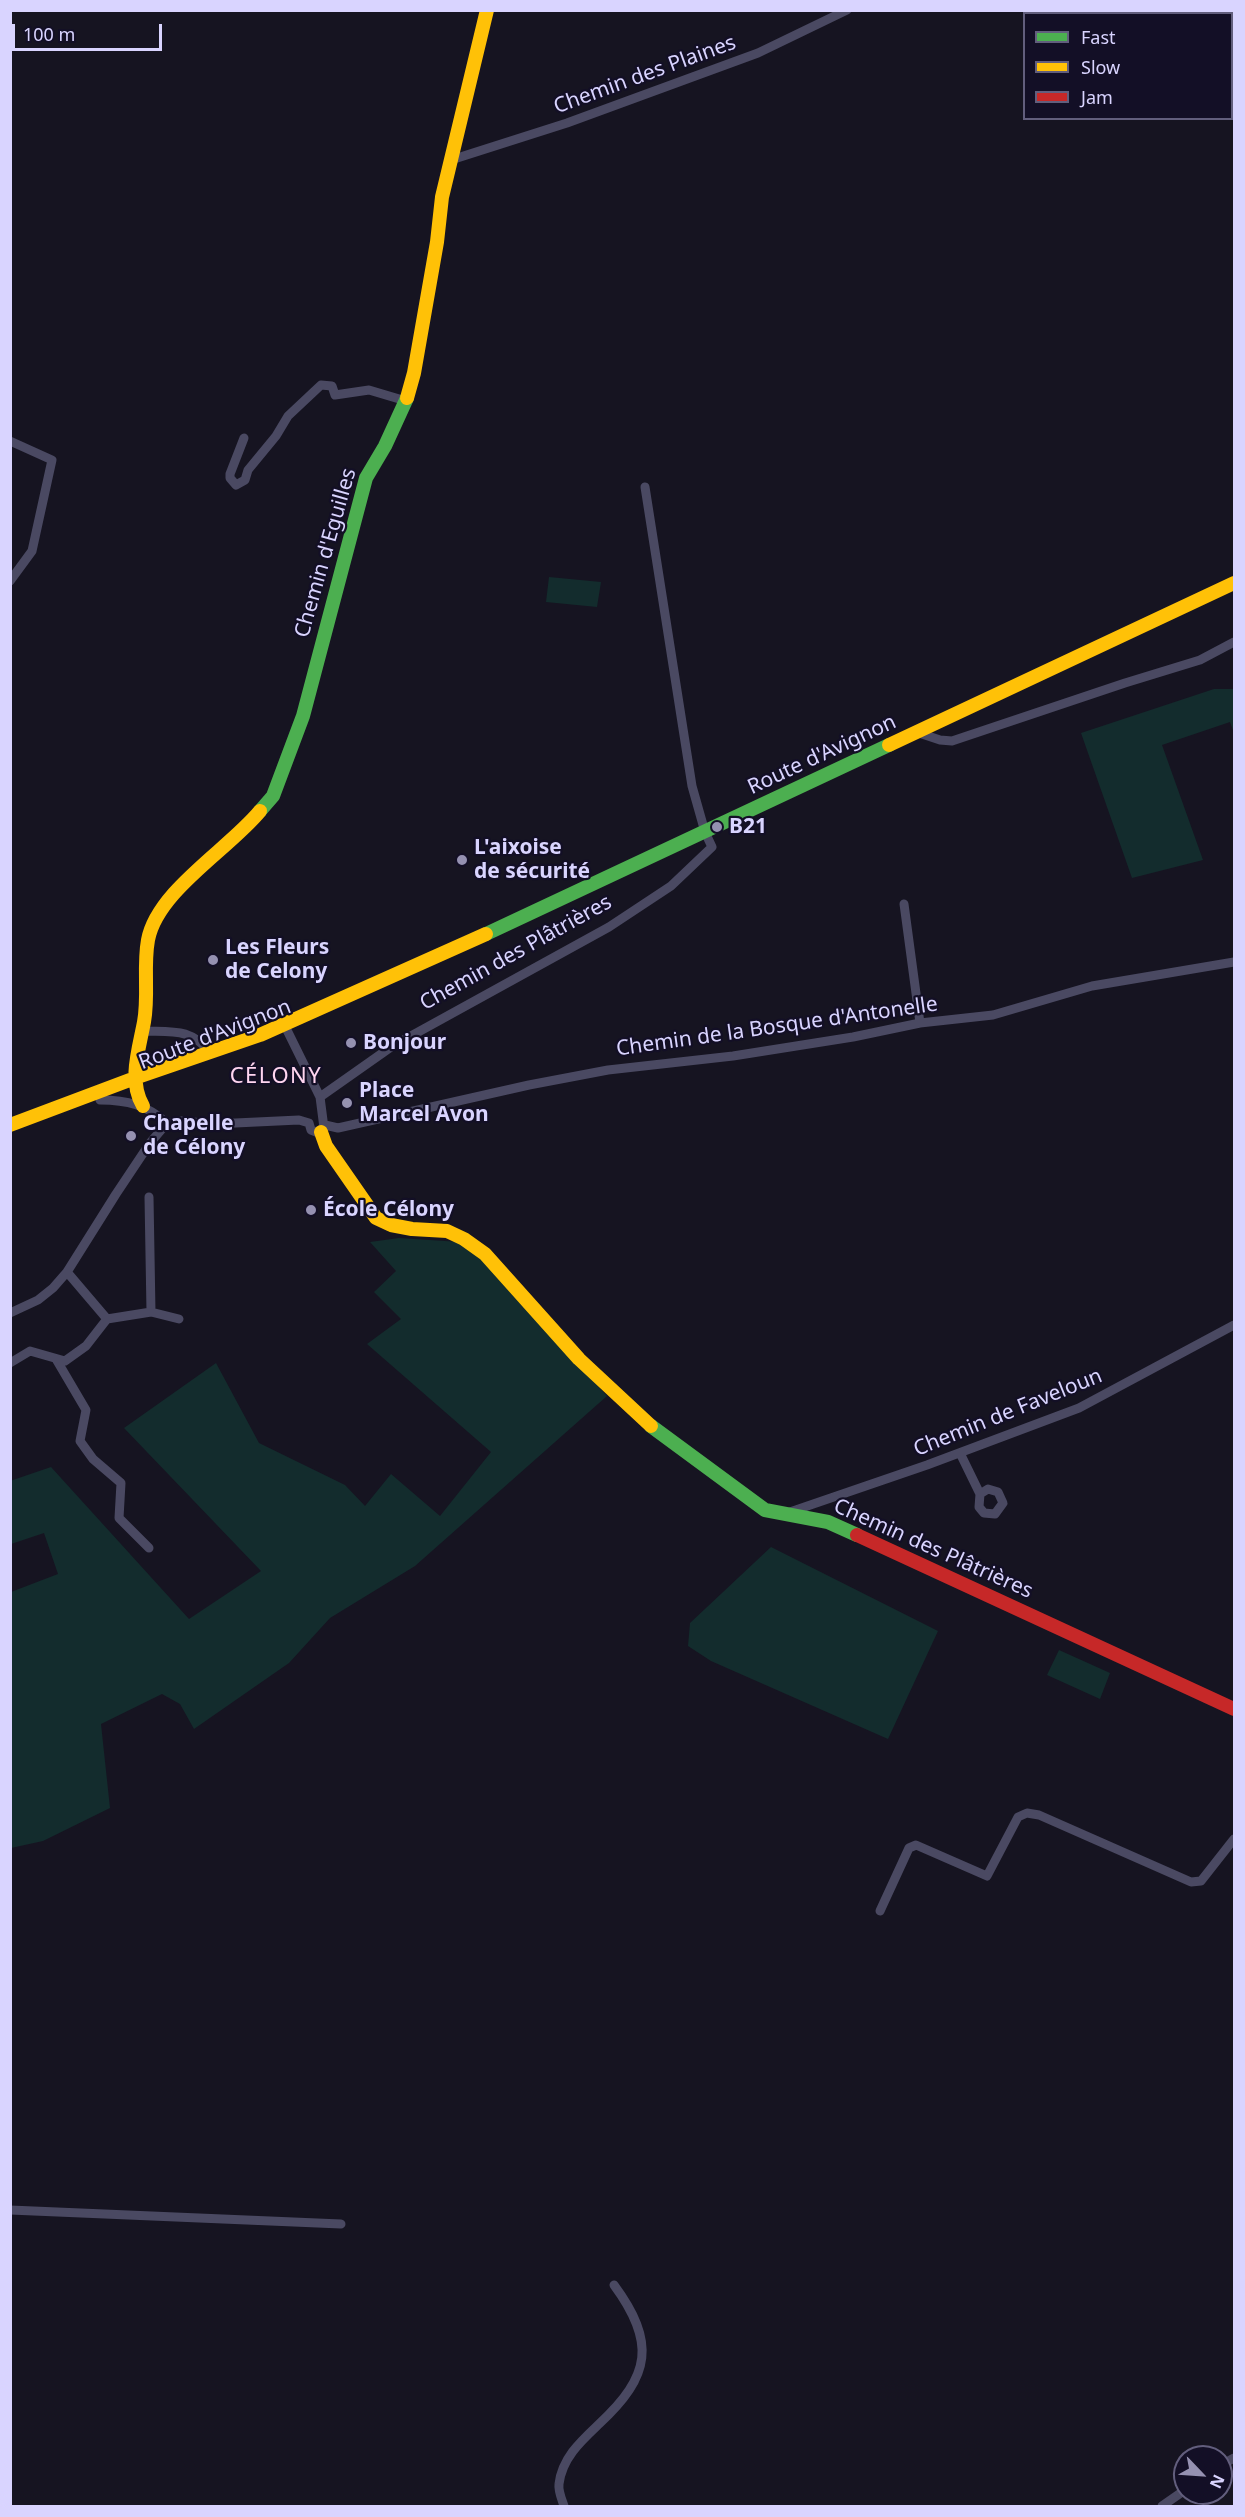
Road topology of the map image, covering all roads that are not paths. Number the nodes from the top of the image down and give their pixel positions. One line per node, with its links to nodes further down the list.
1 (487, 10): 3 (street, Chemin d'Eguilles)
2 (847, 10): 3 (street, Chemin des Plaines)
3 (451, 159): 4 (street, Chemin d'Eguilles)
4 (406, 401): 5 (street); 17 (street, Chemin d'Eguilles)
5 (244, 438)
6 (10, 441): 8 (street)
7 (645, 487): 12 (street)
8 (10, 581)
9 (1234, 583): 11 (street, Route d'Avignon)
10 (1234, 642): 11 (street)
11 (919, 733): 12 (street, Route d'Avignon)
12 (705, 832): 16 (street, Route d'Avignon); 20 (street, Chemin des Plâtrières)
13 (904, 904): 15 (street)
14 (1234, 962): 15 (street, Chemin de la Bosque d'Antonelle)
15 (920, 1023): 24 (street, Chemin de la Bosque d'Antonelle)
16 (286, 1028): 18 (street, Route d'Avignon); 19 (street, Route d'Avignon); 20 (street)
17 (143, 1031): 18 (street); 19 (street, Chemin d'Eguilles)
18 (211, 1053): 19 (street, Route d'Avignon)
19 (136, 1083): 21 (street, Route d'Avignon); 22 (street); 25 (street, Route d'Avignon)
20 (320, 1097): 24 (street)
21 (100, 1100): 22 (street); 25 (street, Route d'Avignon)
22 (143, 1106): 23 (street)
23 (168, 1124): 24 (street); 27 (street)
24 (322, 1125): 37 (street, Chemin des Plâtrières)
25 (10, 1126)
26 (149, 1197): 28 (street)
27 (67, 1272): 29 (street); 30 (street)
28 (151, 1312): 30 (street); 31 (street)
29 (10, 1313)
30 (107, 1319): 33 (street)
31 (179, 1319)
32 (1234, 1325): 35 (street, Chemin de Faveloun)
33 (56, 1359): 34 (street); 38 (street)
34 (10, 1363)
35 (960, 1453): 36 (street); 37 (street, Chemin de Faveloun)
36 (980, 1494)
37 (786, 1514): 39 (street, Chemin des Plâtrières)
38 (149, 1548)
39 (1234, 1709)
40 (1234, 1839): 41 (street)
41 (880, 1911)
42 (10, 2210): 43 (street)
43 (341, 2224)
44 (614, 2285): 45 (street)
45 (564, 2506)

